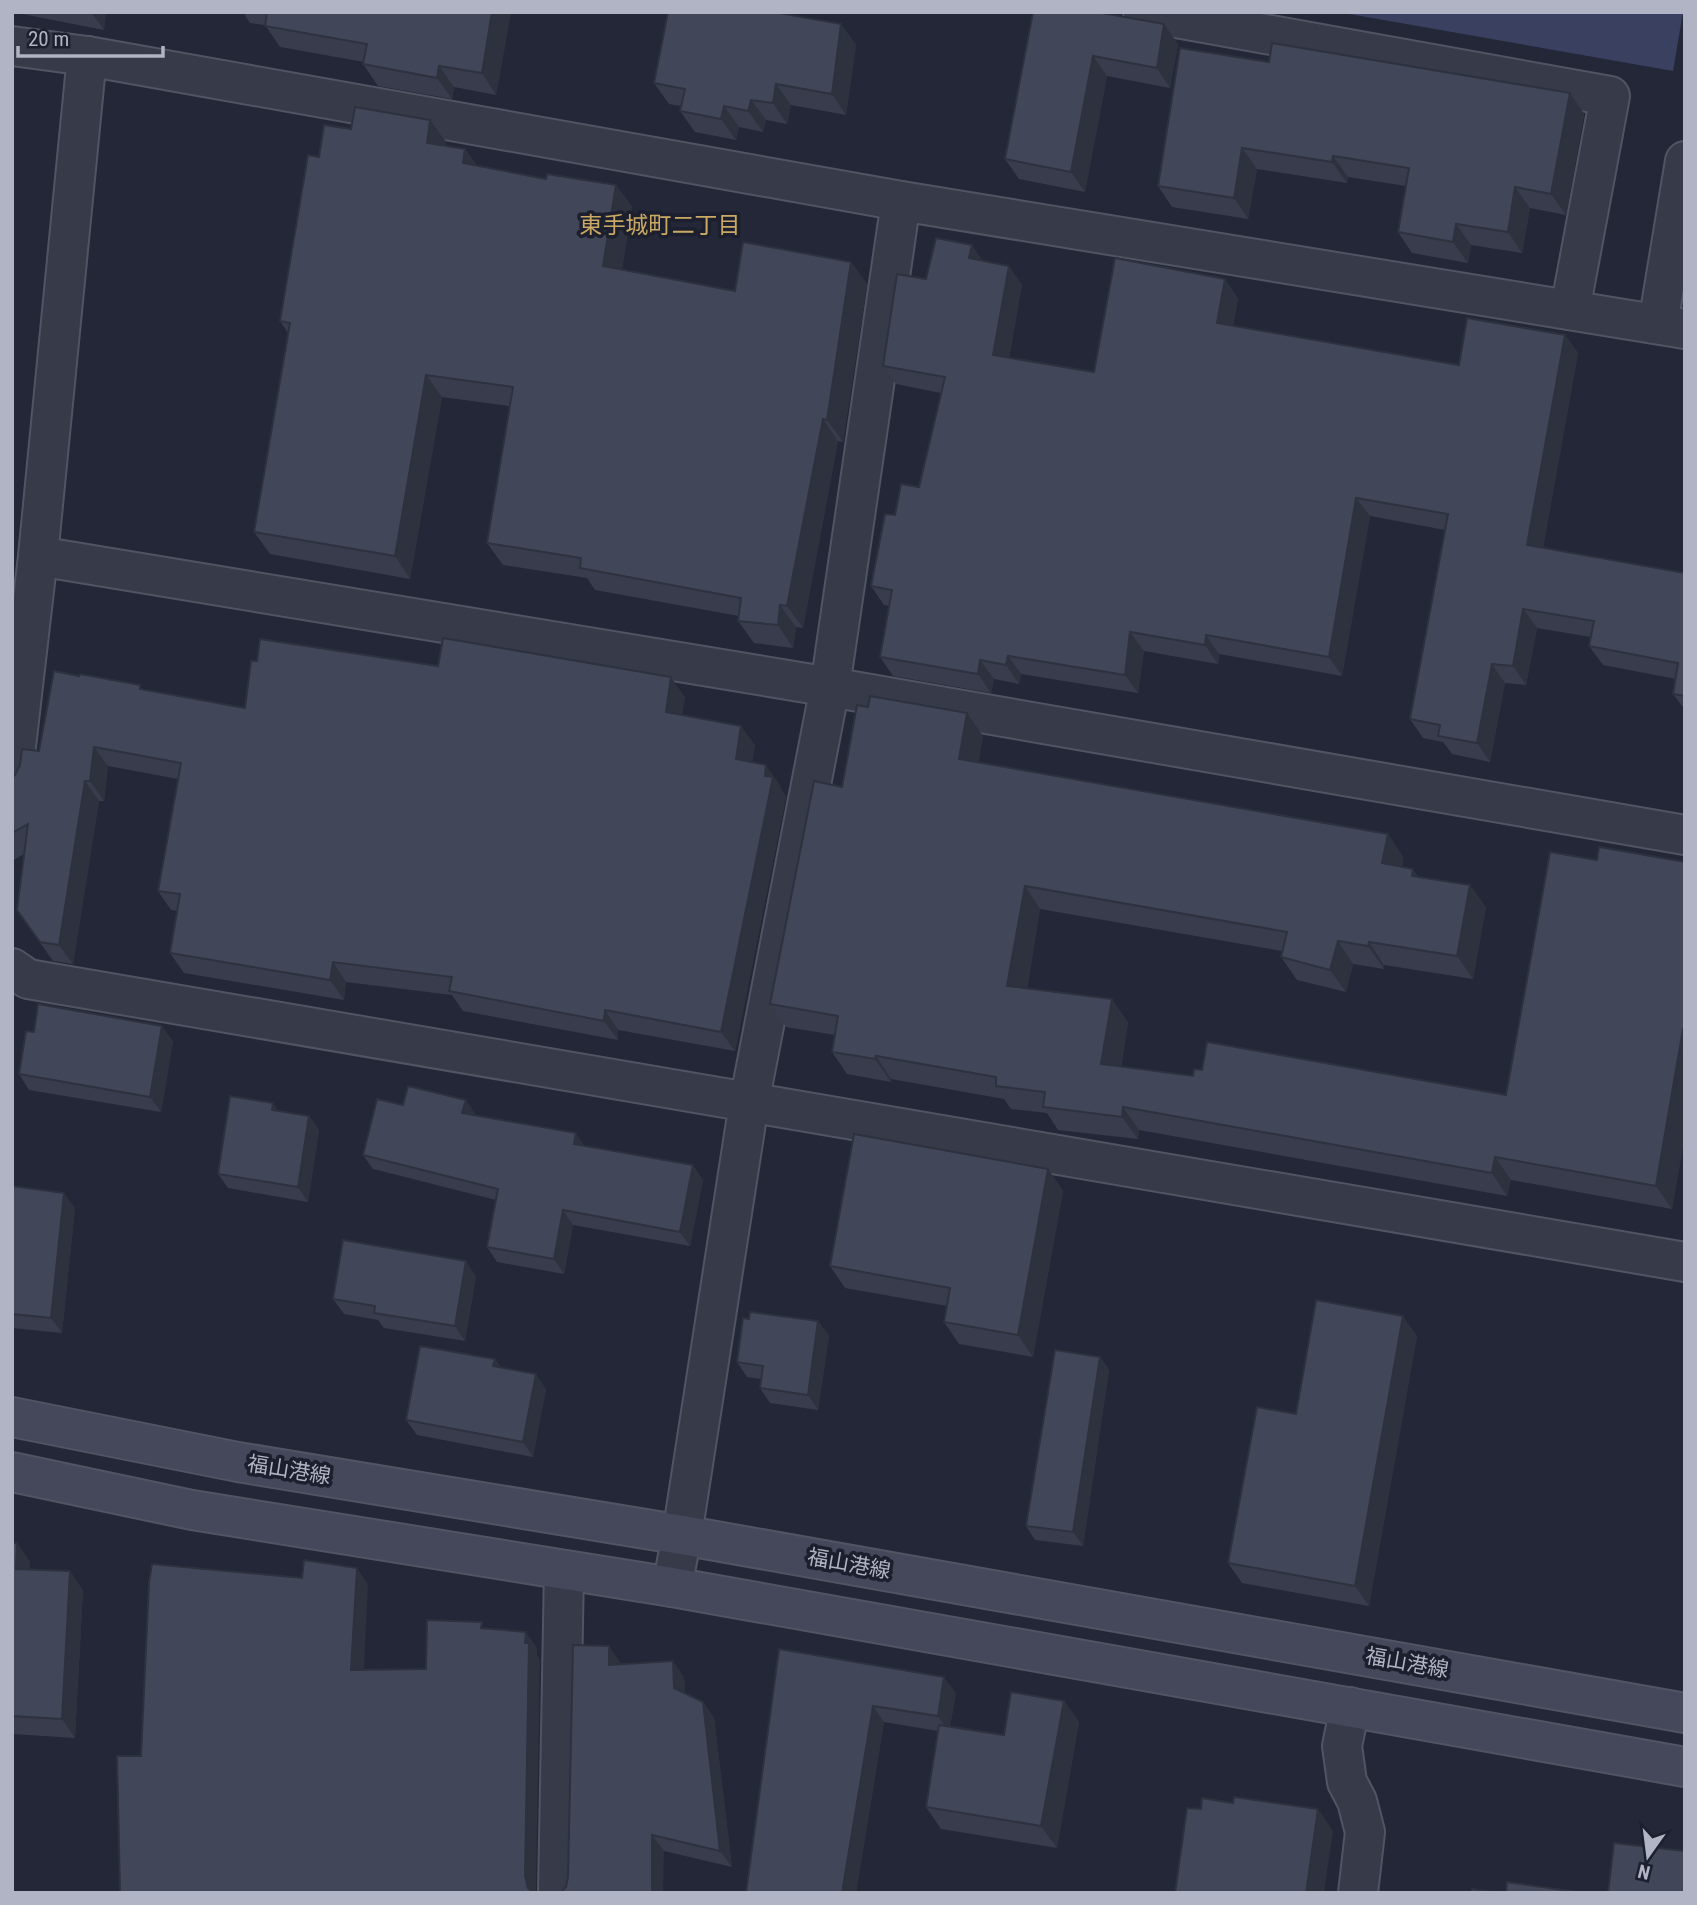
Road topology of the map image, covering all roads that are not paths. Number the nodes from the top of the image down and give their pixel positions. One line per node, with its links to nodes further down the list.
1 (1143, 12): 6 (street)
2 (12, 46): 3 (street)
3 (87, 56): 5 (street); 8 (street)
4 (1685, 161): 7 (street)
5 (901, 201): 6 (street); 9 (street)
6 (1570, 310): 7 (street)
7 (1671, 327)
8 (38, 556): 9 (street); 10 (street)
9 (830, 687): 11 (street); 13 (street)
10 (12, 781)
11 (1685, 835)
12 (12, 968): 13 (street)
13 (749, 1103): 14 (street); 17 (street)
14 (1685, 1262)
15 (12, 1417): 17 (main road, 福山港線)
16 (12, 1472): 18 (main road)
17 (682, 1535): 19 (street); 21 (main road, 福山港線)
18 (564, 1570): 19 (main road); 23 (street)
19 (671, 1587): 20 (main road)
20 (1350, 1707): 22 (main road); 24 (street)
21 (1685, 1713)
22 (1685, 1767)
23 (558, 1893)
24 (1357, 1893)

